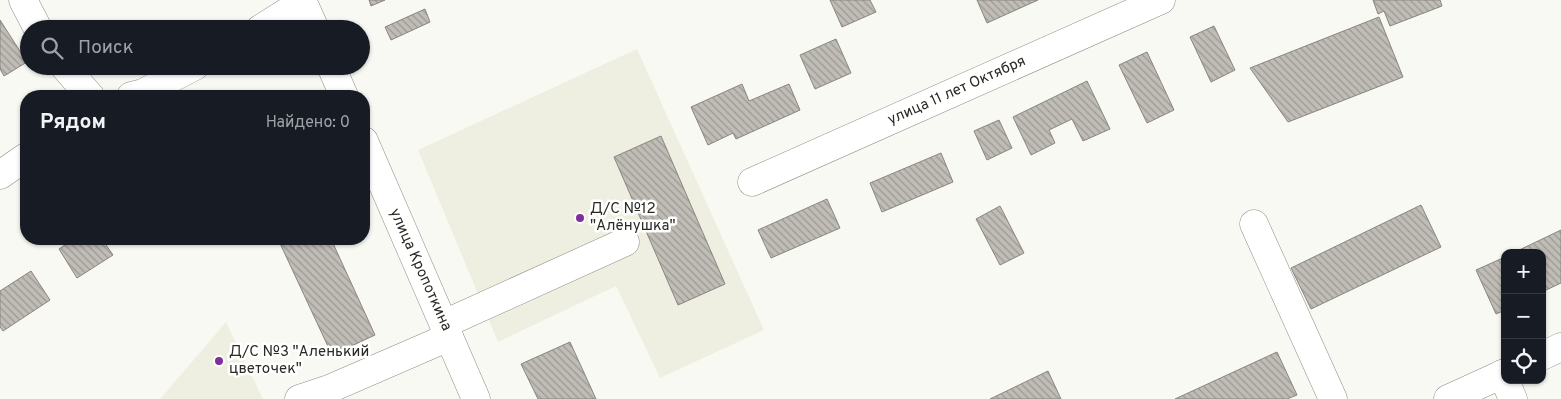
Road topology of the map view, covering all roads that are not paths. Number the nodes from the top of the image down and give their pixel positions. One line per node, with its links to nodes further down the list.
1 (23, 0): 4 (street)
2 (1161, 0): 16 (street, улица 11 лет Октября)
3 (303, 1): 5 (street); 6 (street)
4 (33, 20)
5 (274, 20)
6 (311, 20)
7 (72, 75): 10 (street)
8 (177, 75): 11 (street)
9 (335, 75): 12 (street)
10 (85, 90)
11 (147, 90)
12 (341, 90)
13 (370, 155): 19 (street, улица Кропоткина)
14 (20, 161): 15 (street)
15 (0, 175)
16 (752, 182)
17 (1254, 224): 26 (street)
18 (625, 242): 19 (street)
19 (447, 331): 24 (street); 25 (street, улица Кропоткина)
20 (1561, 347): 21 (street)
21 (1546, 354)
22 (1501, 375): 27 (street)
23 (1507, 384): 28 (street)
24 (299, 399)
25 (476, 399)
26 (1333, 399)
27 (1448, 399)
28 (1513, 399)

